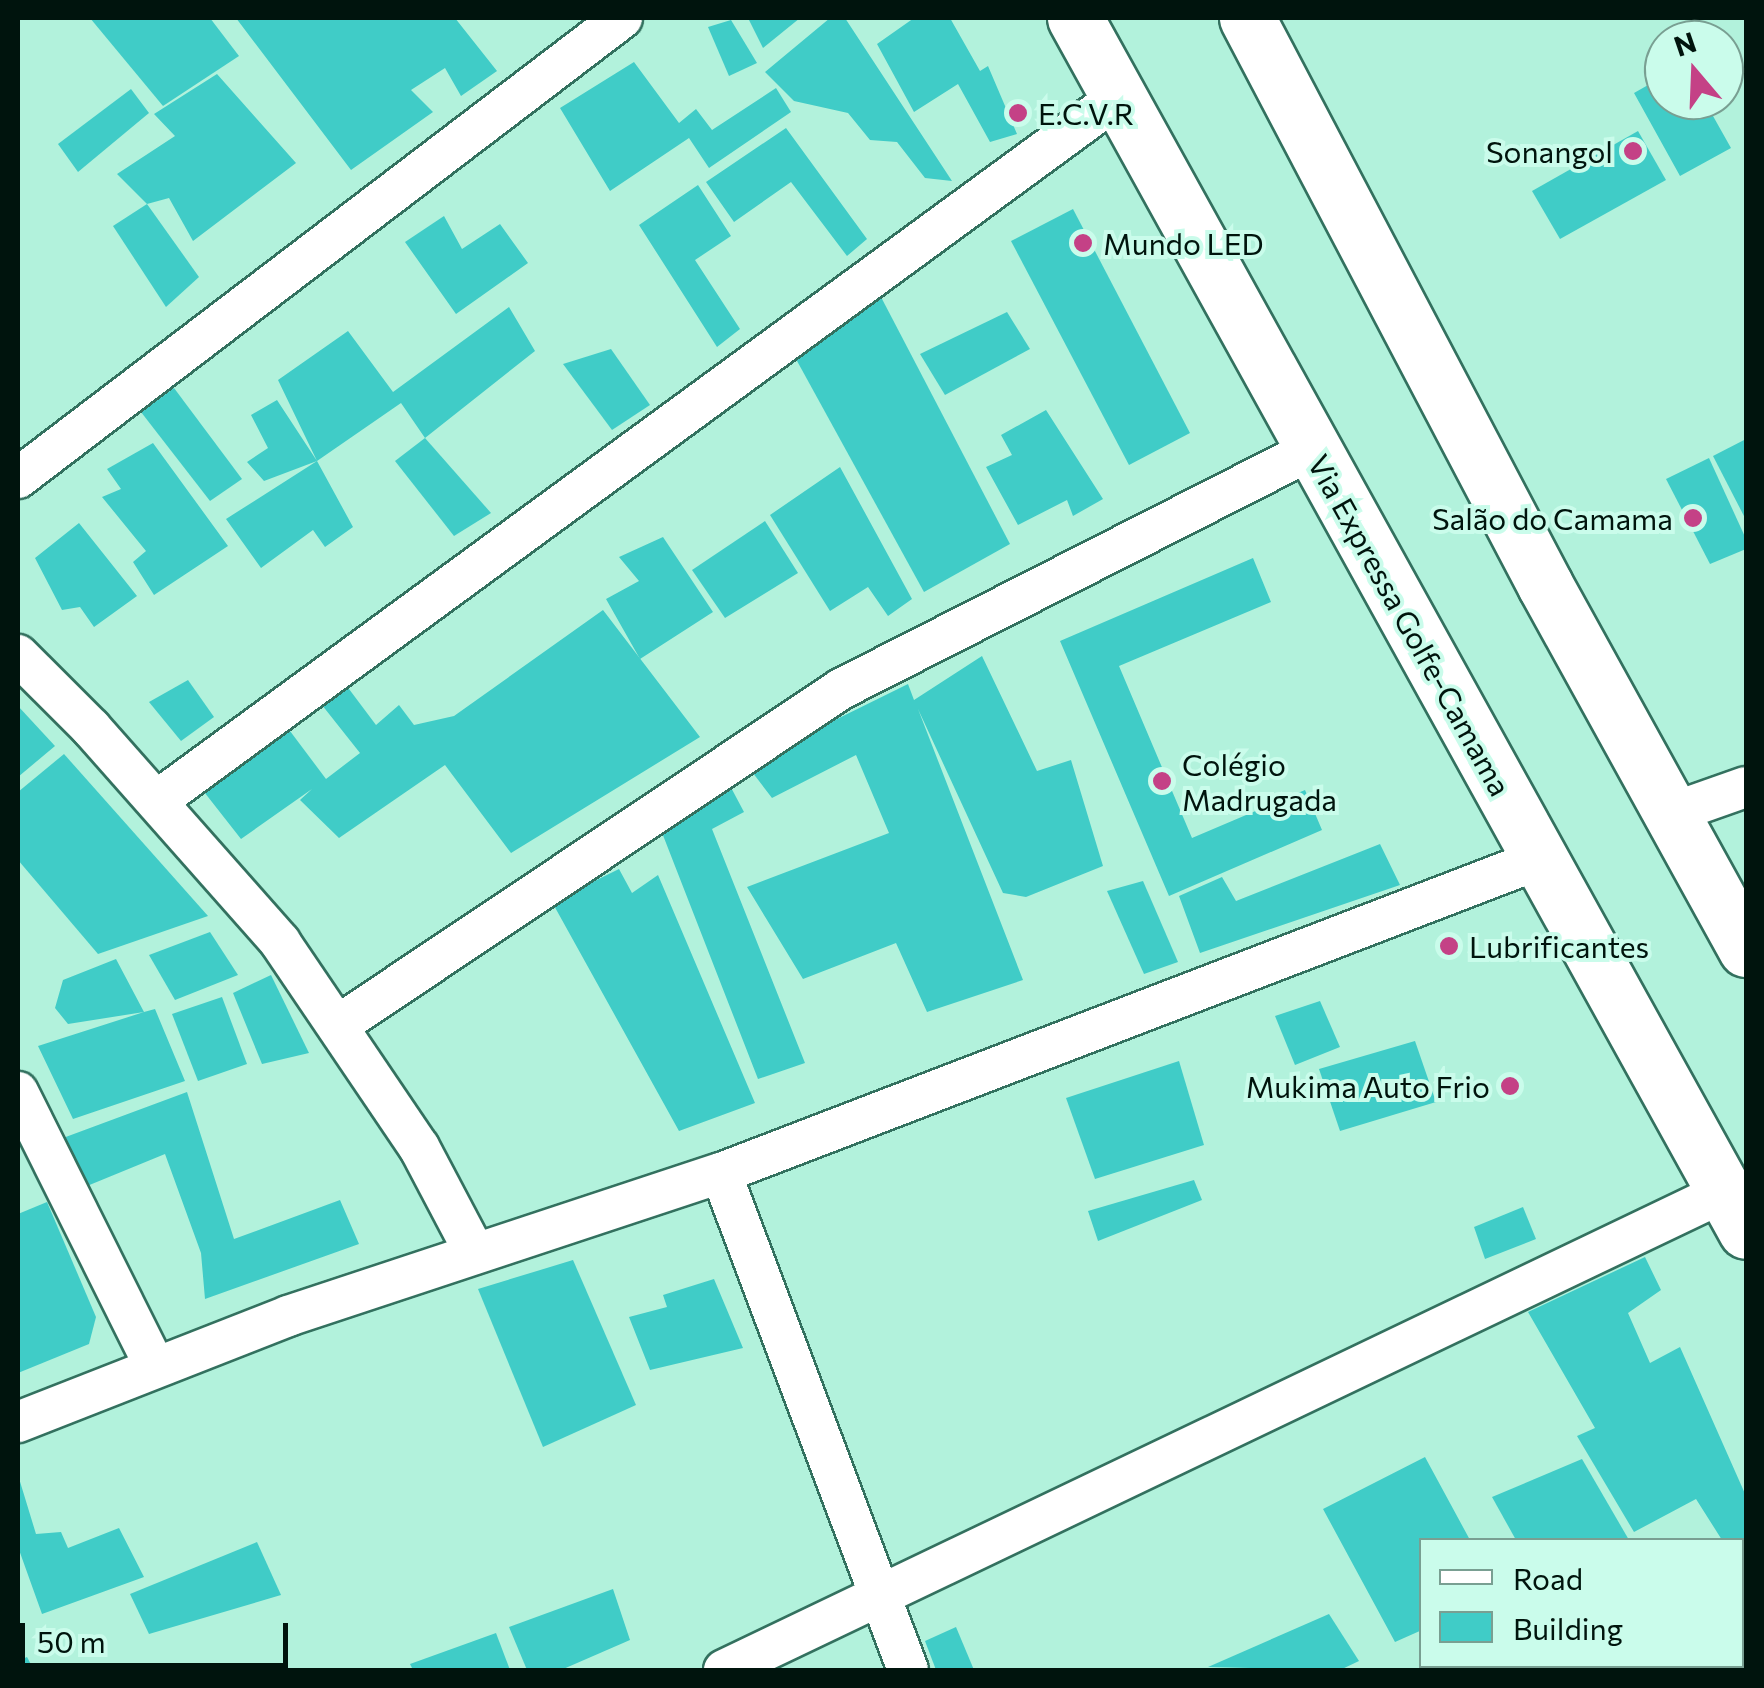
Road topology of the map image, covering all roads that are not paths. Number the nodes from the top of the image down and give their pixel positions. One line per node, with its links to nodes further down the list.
1 (622, 18): 6 (street)
2 (1076, 18): 4 (highway, Via Expressa Golfe-Camama)
3 (1247, 18): 10 (highway)
4 (1120, 96): 5 (highway, Via Expressa Golfe-Camama); 9 (street)
5 (1313, 449): 11 (highway, Via Expressa Golfe-Camama); 13 (street)
6 (18, 478)
7 (18, 655): 9 (street)
8 (1746, 787): 10 (street)
9 (158, 800): 13 (street)
10 (1672, 813): 12 (highway)
11 (1540, 860): 15 (street); 16 (highway, Via Expressa Golfe-Camama)
12 (1746, 949)
13 (340, 1024): 17 (street)
14 (18, 1092): 18 (street)
15 (721, 1173): 17 (street); 20 (street)
16 (1736, 1212): 20 (street)
17 (475, 1253): 18 (street)
18 (155, 1367): 19 (street)
19 (18, 1422)
20 (879, 1596): 21 (street); 22 (street)
21 (724, 1670)
22 (908, 1670)

